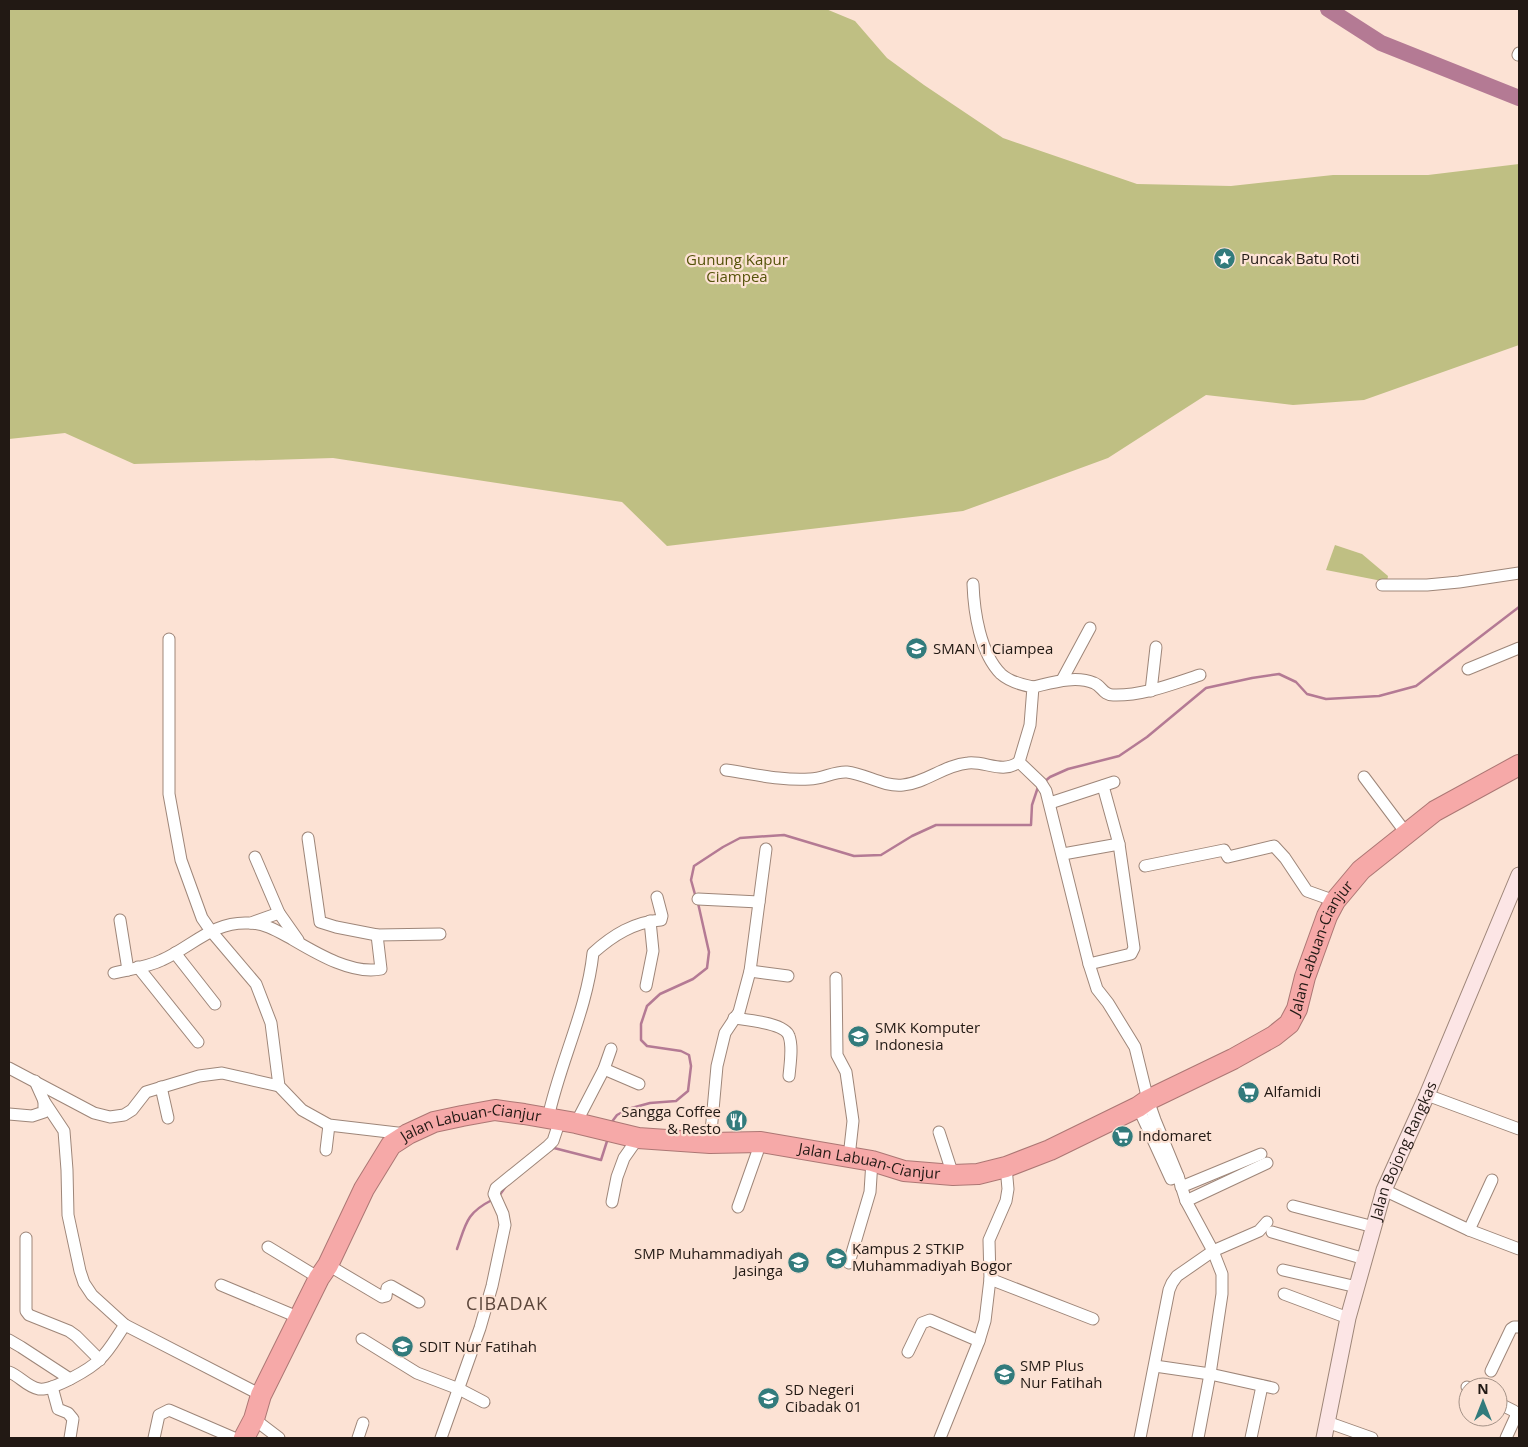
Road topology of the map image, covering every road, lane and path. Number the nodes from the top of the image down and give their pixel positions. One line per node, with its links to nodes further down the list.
1 (1519, 573): 3 (street)
2 (972, 584): 11 (street)
3 (1382, 585)
4 (1090, 628): 10 (street)
5 (169, 639): 34 (street)
6 (1156, 647): 12 (street)
7 (1519, 648): 8 (street)
8 (1468, 669)
9 (1200, 675): 12 (street)
10 (1062, 680): 11 (street); 12 (street)
11 (1033, 687): 13 (street)
12 (1151, 690)
13 (1019, 762): 15 (street); 17 (street)
14 (1519, 765): 18 (highway, Jalan Labuan-Cianjur)
15 (726, 770)
16 (1364, 777): 18 (street)
17 (1050, 802): 20 (street); 22 (street)
18 (1406, 833): 28 (highway, Jalan Labuan-Cianjur)
19 (308, 838): 36 (street)
20 (1119, 844): 22 (street); 39 (street)
21 (766, 848): 29 (street)
22 (1062, 854): 39 (street)
23 (255, 857): 30 (street)
24 (1145, 866): 28 (street)
25 (1519, 875): 57 (main road, Jalan Bojong Rangkas)
26 (657, 897): 32 (street)
27 (698, 899): 29 (street)
28 (1335, 901): 59 (highway, Jalan Labuan-Cianjur)
29 (759, 902): 41 (street)
30 (279, 913): 33 (street); 37 (street)
31 (120, 920): 40 (street)
32 (650, 921): 45 (street); 62 (street)
33 (251, 922): 34 (street); 37 (street)
34 (211, 931): 38 (street); 56 (street)
35 (440, 934): 36 (street)
36 (378, 935): 37 (street)
37 (300, 944)
38 (175, 953): 40 (street); 46 (street)
39 (1089, 964): 59 (street)
40 (133, 969): 42 (street); 48 (street)
41 (750, 971): 43 (street); 47 (street)
42 (114, 973)
43 (788, 976)
44 (836, 978): 71 (street)
45 (646, 986)
46 (215, 1004)
47 (734, 1018): 52 (street); 69 (street)
48 (198, 1042)
49 (611, 1049): 51 (street)
50 (9, 1068): 53 (street)
51 (604, 1069): 54 (street); 62 (street)
52 (789, 1076)
53 (35, 1081): 55 (street); 58 (street)
54 (639, 1084)
55 (161, 1086): 56 (street); 61 (street)
56 (279, 1086): 63 (street)
57 (1427, 1095): 64 (street); 77 (main road, Jalan Bojong Rangkas)
58 (44, 1100): 60 (street); 100 (street)
59 (1143, 1103): 73 (highway, Jalan Labuan-Cianjur); 76 (street)
60 (9, 1114)
61 (168, 1118)
62 (562, 1120): 66 (highway, Jalan Labuan-Cianjur); 67 (highway, Jalan Labuan-Cianjur); 113 (street)
63 (329, 1124): 66 (street); 70 (street)
64 (1519, 1129)
65 (940, 1132): 74 (street)
66 (408, 1134): 91 (highway, Jalan Labuan-Cianjur)
67 (638, 1138): 69 (highway, Jalan Labuan-Cianjur); 79 (street)
68 (761, 1142): 69 (highway, Jalan Labuan-Cianjur); 71 (highway, Jalan Labuan-Cianjur); 81 (street)
69 (710, 1143)
70 (326, 1150)
71 (849, 1157): 72 (highway, Jalan Labuan-Cianjur)
72 (872, 1161): 74 (highway, Jalan Labuan-Cianjur); 89 (street)
73 (1006, 1167): 74 (highway, Jalan Labuan-Cianjur); 92 (street)
74 (953, 1175)
75 (1492, 1180): 83 (street)
76 (1180, 1181): 78 (street); 78 (street)
77 (1384, 1190): 82 (main road, Jalan Bojong Rangkas); 83 (street)
78 (1186, 1201): 87 (street)
79 (612, 1202)
80 (1293, 1206): 82 (street)
81 (738, 1207)
82 (1374, 1227): 88 (main road, Jalan Bojong Rangkas)
83 (1469, 1230): 86 (street)
84 (26, 1238): 106 (street)
85 (268, 1247): 91 (street)
86 (1519, 1249)
87 (1213, 1251): 88 (street); 107 (street); 110 (street)
88 (1365, 1260): 94 (main road, Jalan Bojong Rangkas)
89 (849, 1263)
90 (1283, 1270): 94 (street)
91 (324, 1272): 96 (street); 97 (highway, Jalan Labuan-Cianjur)
92 (990, 1279): 99 (street); 104 (street)
93 (221, 1285): 97 (street)
94 (1357, 1287): 98 (main road, Jalan Bojong Rangkas)
95 (1284, 1294): 98 (street)
96 (419, 1302)
97 (300, 1318): 114 (highway, Jalan Labuan-Cianjur)
98 (1348, 1318): 118 (main road, Jalan Bojong Rangkas)
99 (1093, 1319)
100 (125, 1325): 106 (street); 114 (street)
101 (1519, 1327): 108 (street)
102 (362, 1339): 113 (street)
103 (9, 1340): 111 (street)
104 (979, 1341): 105 (street); 128 (street)
105 (908, 1352)
106 (100, 1360): 111 (street)
107 (1155, 1366): 110 (street); 129 (street)
108 (1491, 1371)
109 (9, 1372): 112 (street)
110 (1210, 1374): 130 (street); 131 (street)
111 (70, 1379): 112 (street)
112 (52, 1387): 121 (street)
113 (460, 1389): 115 (street); 127 (street)
114 (261, 1395): 117 (highway, Jalan Labuan-Cianjur)
115 (484, 1402)
116 (1508, 1408): 134 (street)
117 (254, 1419): 124 (highway, Jalan Labuan-Cianjur); 125 (street)
118 (1327, 1422): 120 (street); 132 (main road, Jalan Bojong Rangkas)
119 (363, 1423): 126 (street)
120 (1356, 1436): 133 (street)
121 (70, 1438)
122 (154, 1438): 123 (street)
123 (234, 1438)
124 (244, 1438)
125 (279, 1438)
126 (358, 1438)
127 (441, 1438)
128 (940, 1438)
129 (1140, 1438)
130 (1198, 1438)
131 (1251, 1438)
132 (1324, 1438)
133 (1372, 1438)
134 (1506, 1438)

